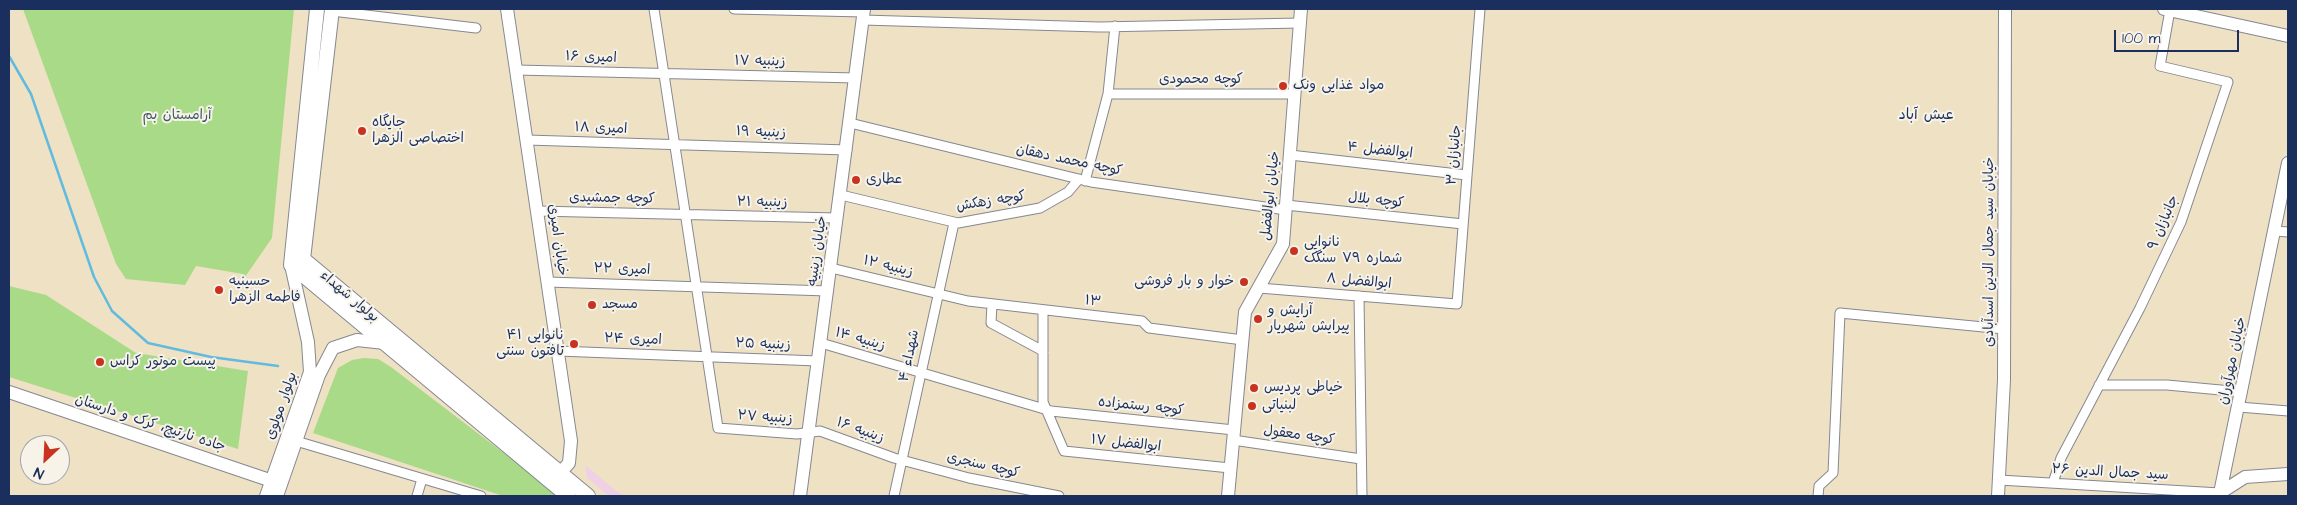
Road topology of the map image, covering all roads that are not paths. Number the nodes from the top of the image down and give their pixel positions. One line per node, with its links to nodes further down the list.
1 (317, 9): 37 (main road)
2 (507, 9): 15 (street, خیابان امیری)
3 (654, 9): 16 (street)
4 (734, 9): 10 (street)
5 (1301, 9): 11 (street, خیابان ابوالفضل)
6 (1480, 9): 26 (street, جانبازان ۳)
7 (2006, 9): 48 (street, خیابان سید جمال الدین اسدآبادی)
8 (2167, 9): 14 (street); 58 (street, جانبازان ۹)
9 (332, 10): 13 (street); 61 (main road, بولوار شهداء)
10 (864, 14): 12 (street); 17 (street, خیابان زینبیه)
11 (1300, 23): 12 (street); 19 (street, خیابان ابوالفضل)
12 (1115, 26): 18 (street)
13 (476, 28)
14 (2288, 36)
15 (516, 70): 16 (street, امیری ۱۶); 21 (street, خیابان امیری)
16 (664, 74): 17 (street, زینبیه ۱۷); 22 (street)
17 (856, 78): 20 (street, خیابان زینبیه)
18 (1108, 94): 19 (street, کوچه محمودی); 27 (street)
19 (1295, 94): 24 (street, خیابان ابوالفضل)
20 (850, 123): 23 (street, خیابان زینبیه); 27 (street, کوچه محمد دهقان)
21 (527, 140): 22 (street, امیری ۱۸); 30 (street, خیابان امیری)
22 (675, 145): 23 (street, زینبیه ۱۹); 31 (street)
23 (847, 150): 28 (street, خیابان زینبیه)
24 (1290, 155): 26 (street, ابوالفضل ۴); 29 (street, خیابان ابوالفضل)
25 (2288, 164): 35 (street, خیابان مهرآوران)
26 (1467, 175): 34 (street, جانبازان ۳)
27 (1082, 180): 29 (street, کوچه محمد دهقان); 33 (street, کوچه زهکش)
28 (841, 195): 32 (street, خیابان زینبیه); 33 (street, کوچه زهکش)
29 (1286, 207): 34 (street, کوچه بلال); 41 (street, خیابان ابوالفضل)
30 (537, 211): 31 (street, کوچه جمشیدی); 39 (street, خیابان امیری)
31 (686, 214): 32 (street, زینبیه ۲۱); 40 (street)
32 (837, 218): 38 (street, خیابان زینبیه)
33 (954, 223): 43 (street, شهداء ۴)
34 (1463, 224): 46 (street, جانبازان ۳)
35 (2274, 231): 36 (street); 60 (street, خیابان مهرآوران)
36 (2288, 232)
37 (291, 265): 50 (main road, بولوار شهداء); 57 (street, بولوار مولوی)
38 (831, 268): 42 (street, خیابان زینبیه); 43 (street, زینبیه ۱۲)
39 (548, 282): 40 (street, امیری ۲۲); 52 (street, خیابان امیری)
40 (696, 286): 42 (street, امیری ۲۲); 54 (street)
41 (1259, 288): 44 (street, ابوالفضل ۸); 49 (street, خیابان ابوالفضل)
42 (828, 291): 51 (street, خیابان زینبیه)
43 (938, 294): 45 (street, ۱۳); 56 (street, شهداء ۴)
44 (1359, 296): 46 (street, ابوالفضل ۸); 69 (street)
45 (992, 304): 47 (street, ۱۳); 53 (street)
46 (1457, 304)
47 (1043, 310): 49 (street, ۱۳); 53 (street)
48 (2004, 329): 74 (street, خیابان سید جمال الدین اسدآبادی); 88 (street)
49 (1243, 340): 66 (street, خیابان ابوالفضل)
50 (385, 343): 57 (street, بولوار مولوی); 61 (main road, بولوار شهداء)
51 (821, 343): 55 (street, خیابان زینبیه); 56 (street, زینبیه ۱۴)
52 (558, 351): 54 (street, امیری ۲۴); 71 (street, خیابان امیری)
53 (1043, 351): 63 (street)
54 (707, 357): 55 (street, زینبیه ۲۵); 65 (street, زینبیه ۲۷)
55 (818, 361): 65 (street, خیابان زینبیه)
56 (921, 372): 63 (street, زینبیه ۱۴); 68 (street, شهداء ۴)
57 (314, 373): 67 (street, بولوار مولوی); 76 (street, بولوار مولوی)
58 (2099, 385): 60 (street); 75 (street, جانبازان ۹)
59 (9, 392): 76 (street, جاده نارتیچ، کرک و دارستان)
60 (2242, 392): 62 (street, خیابان مهرآوران)
61 (470, 406): 71 (main road, بولوار شهداء); 81 (main road, بولوار شهداء)
62 (2239, 407): 64 (street); 77 (street, خیابان مهرآوران)
63 (1046, 410): 66 (street, کوچه رستمزاده); 70 (street, ابوالفضل ۱۷)
64 (2288, 411)
65 (809, 433): 68 (street, زینبیه ۱۶); 83 (street, خیابان زینبیه)
66 (1233, 435): 69 (street, کوچه معقول); 70 (street, خیابان ابوالفضل)
67 (296, 441): 73 (street); 76 (street, بولوار مولوی)
68 (902, 459): 84 (street, شهداء ۴); 85 (street, کوچه سنجری)
69 (1361, 459): 87 (street)
70 (1230, 468): 86 (street, خیابان ابوالفضل)
71 (560, 473): 82 (main road, بولوار شهداء)
72 (2288, 474): 77 (street)
73 (422, 479): 79 (street); 80 (street)
74 (1999, 480): 75 (street, سید جمال الدین ۲۶); 89 (street, خیابان سید جمال الدین اسدآبادی)
75 (2053, 483): 77 (street, سید جمال الدین ۲۶)
76 (277, 487): 78 (street, بولوار مولوی)
77 (2220, 495)
78 (266, 496)
79 (417, 496)
80 (477, 496)
81 (568, 496)
82 (588, 496)
83 (800, 496)
84 (894, 496)
85 (1059, 496)
86 (1228, 496)
87 (1362, 496)
88 (1818, 496)
89 (1998, 496)

